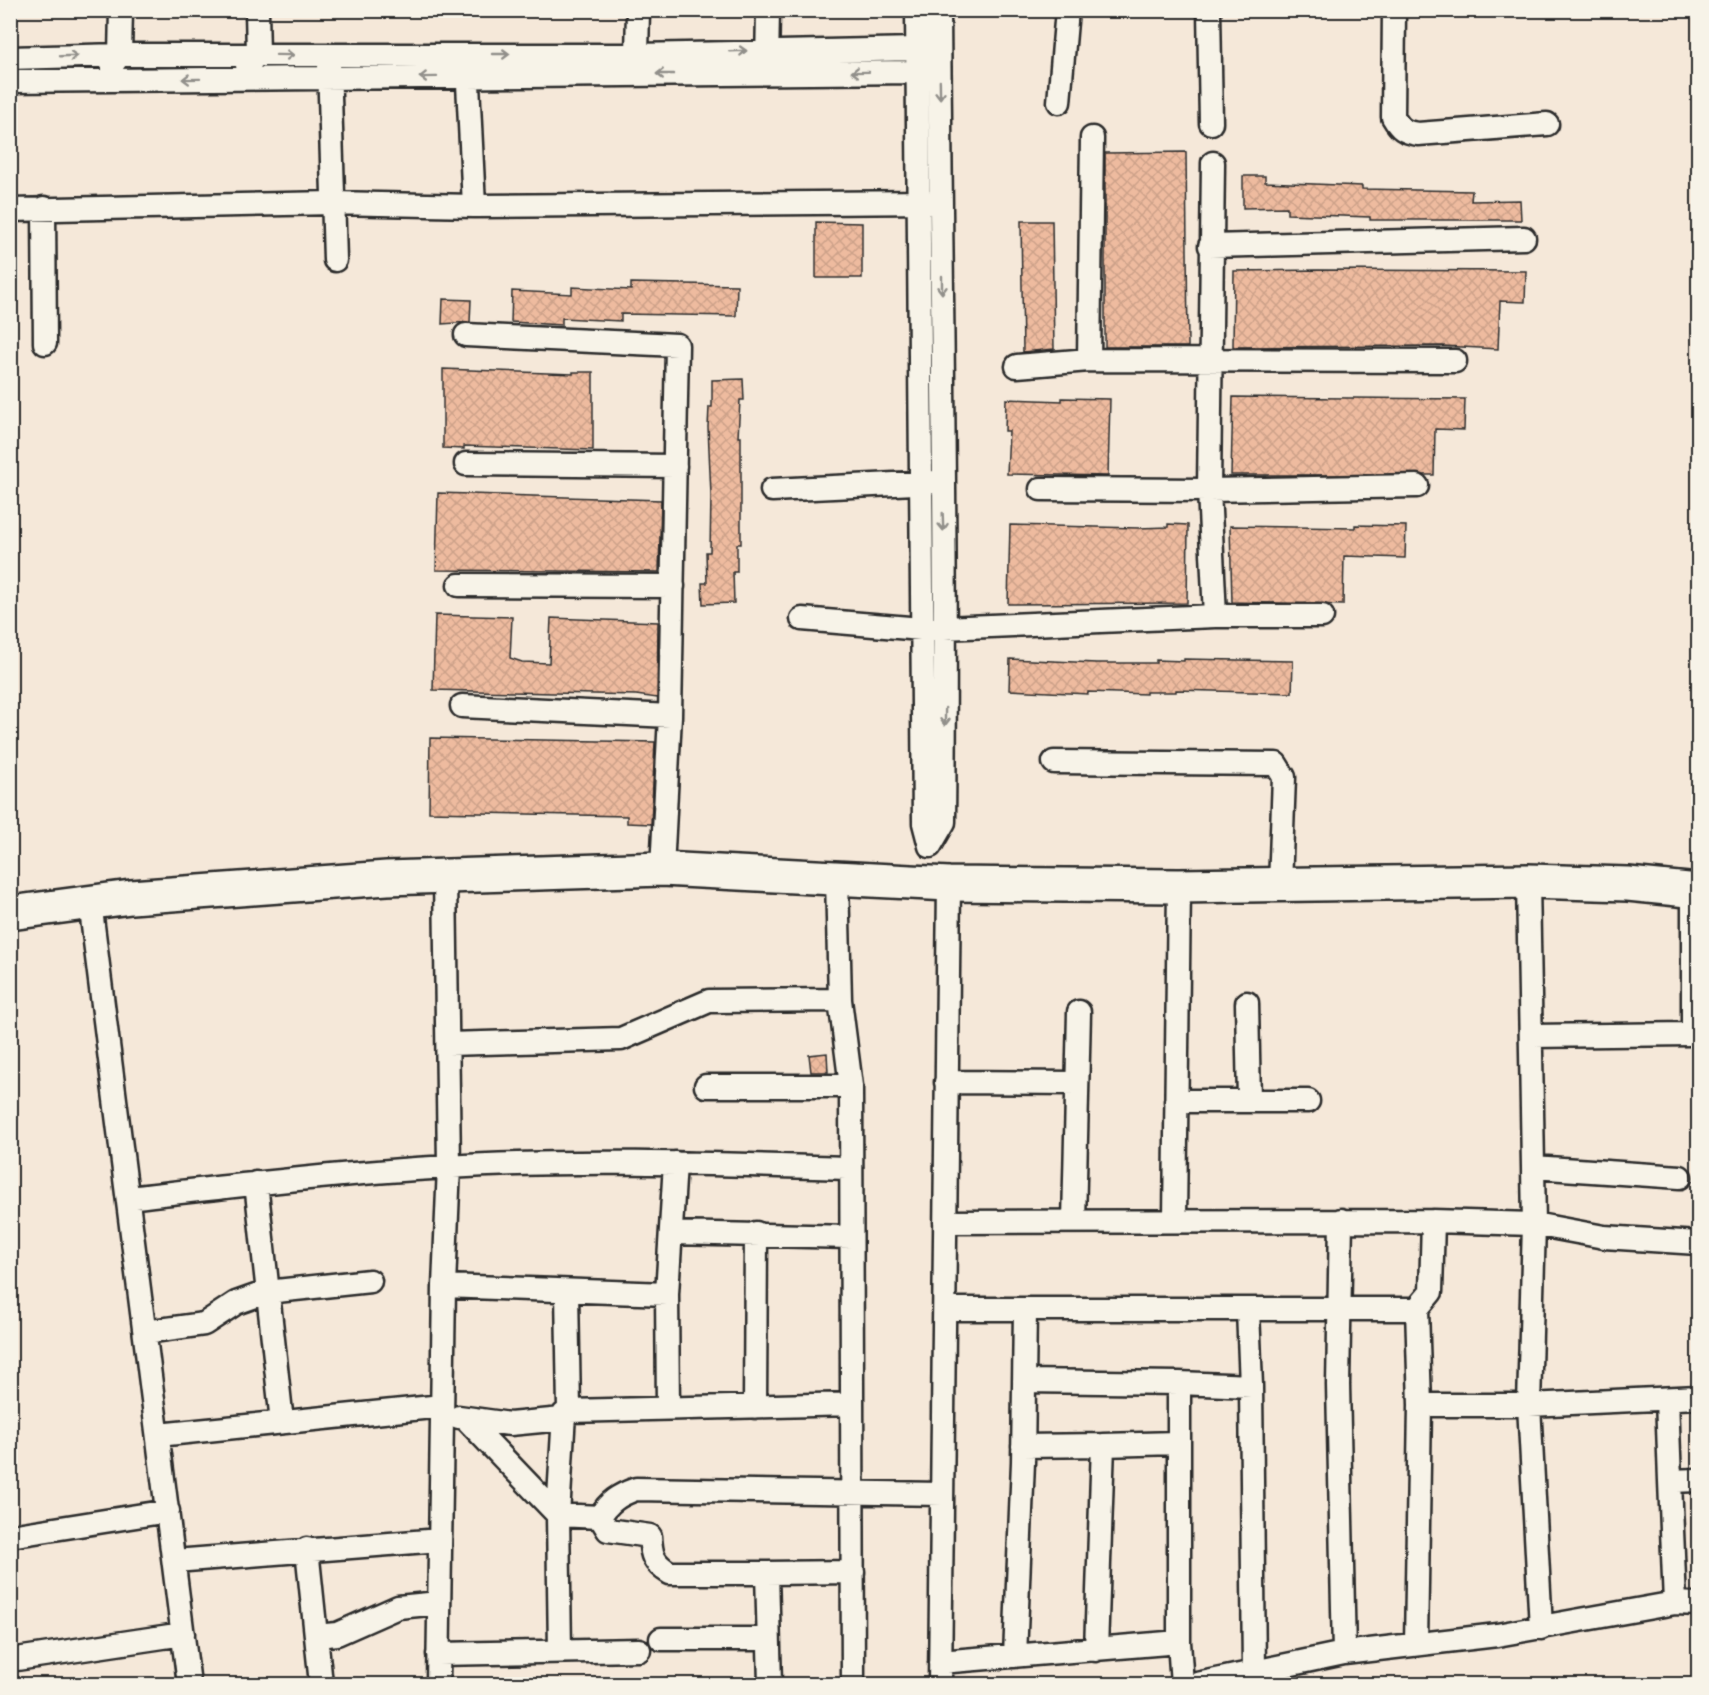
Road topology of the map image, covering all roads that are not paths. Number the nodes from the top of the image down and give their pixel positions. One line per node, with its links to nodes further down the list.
1 (121, 10): 13 (street)
2 (257, 10): 11 (street)
3 (638, 10): 14 (street)
4 (768, 10): 10 (street)
5 (917, 10): 16 (street)
6 (939, 10): 16 (street)
7 (1067, 10): 24 (street)
8 (1209, 10): 25 (street)
9 (1394, 10): 26 (street)
10 (766, 50): 14 (street, one-way to 10); 16 (street); 18 (street)
11 (258, 54): 13 (street); 17 (street, one-way to 17); 21 (street)
12 (467, 54): 14 (street, one-way to 14); 17 (street); 20 (street)
13 (120, 55): 15 (street, one-way to 13); 22 (street)
14 (637, 55): 19 (street)
15 (10, 58)
16 (924, 59): 18 (street, one-way to 18); 29 (street)
17 (329, 67): 20 (street, one-way to 17); 21 (street); 30 (street)
18 (767, 74): 19 (street, one-way to 19)
19 (622, 75): 20 (street)
20 (468, 76): 31 (street)
21 (233, 79): 22 (street, one-way to 22)
22 (100, 80): 23 (street)
23 (10, 81)
24 (1059, 102)
25 (1211, 123)
26 (1547, 124)
27 (1092, 138): 39 (street)
28 (1213, 163): 35 (street)
29 (930, 202): 31 (street); 45 (street)
30 (333, 203): 31 (street); 32 (street); 36 (street)
31 (474, 206)
32 (44, 208): 33 (street); 38 (street)
33 (10, 210)
34 (1524, 238): 35 (street)
35 (1210, 246): 41 (street)
36 (335, 260)
37 (466, 335): 44 (street)
38 (45, 343)
39 (1089, 360): 41 (street); 42 (street)
40 (1455, 361): 41 (street)
41 (1211, 362): 49 (street)
42 (1017, 366)
43 (466, 464): 44 (street)
44 (675, 466): 51 (street)
45 (931, 482): 48 (street); 55 (street, one-way to 55); 56 (street)
46 (1417, 486): 49 (street)
47 (1041, 489): 49 (street)
48 (772, 490)
49 (1209, 490): 52 (street)
50 (459, 585): 51 (street)
51 (673, 586): 58 (street)
52 (1215, 616): 53 (street); 55 (street)
53 (1322, 616)
54 (802, 619): 56 (street)
55 (946, 626): 56 (street); 60 (street, one-way to 60)
56 (921, 628): 60 (street)
57 (462, 706): 58 (street)
58 (670, 716): 61 (street)
59 (1054, 762): 66 (street)
60 (930, 846): 65 (street)
61 (662, 869): 62 (street); 63 (street)
62 (445, 877): 69 (street); 76 (street)
63 (837, 878): 65 (street); 71 (street)
64 (1528, 882): 66 (street); 68 (street); 75 (street)
65 (937, 883): 67 (street); 77 (street)
66 (1280, 885): 67 (street)
67 (1179, 886): 81 (street)
68 (1696, 891): 73 (street)
69 (90, 902): 70 (street); 90 (street)
70 (10, 913)
71 (840, 1000): 76 (street); 80 (street)
72 (1247, 1002): 82 (street)
73 (1696, 1007): 75 (street)
74 (1079, 1012): 78 (street)
75 (1531, 1036): 86 (street)
76 (448, 1044): 85 (street)
77 (946, 1082): 78 (street); 95 (street)
78 (1077, 1083): 93 (street)
79 (706, 1086): 80 (street)
80 (851, 1086): 87 (street)
81 (1176, 1101): 82 (street); 91 (street)
82 (1249, 1101): 83 (street)
83 (1308, 1101)
84 (675, 1163): 85 (street); 87 (street); 97 (street)
85 (449, 1167): 89 (street); 102 (street)
86 (1533, 1167): 88 (street); 96 (street)
87 (851, 1168): 99 (street)
88 (1680, 1177)
89 (256, 1183): 90 (street); 104 (street)
90 (128, 1198): 111 (street)
91 (1175, 1220): 92 (street); 93 (street)
92 (1341, 1220): 94 (street); 110 (street)
93 (1074, 1221): 95 (street)
94 (1433, 1221): 96 (street); 108 (street)
95 (945, 1222): 106 (street)
96 (1534, 1224): 100 (street); 119 (street)
97 (671, 1233): 98 (street); 105 (street)
98 (756, 1233): 99 (street); 120 (street)
99 (851, 1237): 117 (street)
100 (1698, 1243)
101 (370, 1281): 104 (street)
102 (444, 1287): 103 (street); 122 (street)
103 (567, 1291): 105 (street); 123 (street)
104 (267, 1292): 111 (street); 125 (street)
105 (667, 1294): 121 (street)
106 (945, 1309): 107 (street); 133 (street)
107 (1025, 1309): 109 (street); 112 (street)
108 (1417, 1309): 110 (street); 118 (street)
109 (1248, 1310): 110 (street); 114 (street)
110 (1338, 1310): 156 (street)
111 (145, 1332): 126 (street)
112 (1024, 1381): 113 (street); 129 (street)
113 (1179, 1383): 114 (street); 127 (street)
114 (1251, 1386): 161 (street)
115 (1698, 1397): 116 (street)
116 (1667, 1399): 119 (street); 131 (street)
117 (852, 1404): 120 (street); 132 (street)
118 (1420, 1405): 119 (street); 152 (street)
119 (1529, 1406): 146 (street)
120 (755, 1407): 121 (street)
121 (668, 1408): 123 (street)
122 (442, 1411): 124 (street); 125 (street); 138 (street)
123 (566, 1415): 124 (street); 135 (street)
124 (465, 1418): 135 (street)
125 (282, 1422): 126 (street)
126 (158, 1435): 134 (street)
127 (1177, 1443): 128 (street); 151 (street)
128 (1102, 1445): 129 (street); 154 (street)
129 (1023, 1446): 158 (street)
130 (1698, 1480): 131 (street)
131 (1670, 1481): 144 (street)
132 (852, 1491): 133 (street); 136 (street); 141 (street)
133 (942, 1494): 160 (street)
134 (168, 1511): 137 (street); 140 (street)
135 (558, 1515): 136 (street); 155 (street)
136 (600, 1517): 142 (street)
137 (10, 1536)
138 (440, 1540): 139 (street); 143 (street)
139 (307, 1549): 140 (street); 148 (street)
140 (175, 1561): 147 (street)
141 (853, 1572): 142 (street); 166 (street)
142 (766, 1573): 150 (street)
143 (439, 1603): 148 (street); 157 (street)
144 (1676, 1603): 145 (street); 146 (street)
145 (1698, 1604)
146 (1541, 1628): 152 (street)
147 (183, 1634): 159 (street); 162 (street)
148 (316, 1636): 163 (street)
149 (661, 1639): 150 (street)
150 (768, 1639): 165 (street)
151 (1179, 1642): 154 (street); 168 (street)
152 (1416, 1644): 156 (street)
153 (639, 1650): 155 (street)
154 (1096, 1650): 158 (street)
155 (560, 1651): 157 (street)
156 (1344, 1653): 161 (street)
157 (438, 1654): 164 (street)
158 (1015, 1656): 160 (street)
159 (10, 1660)
160 (940, 1662): 167 (street)
161 (1254, 1671): 169 (street)
162 (189, 1684)
163 (321, 1684)
164 (438, 1684)
165 (770, 1684)
166 (853, 1684)
167 (940, 1684)
168 (1182, 1684)
169 (1197, 1684)

